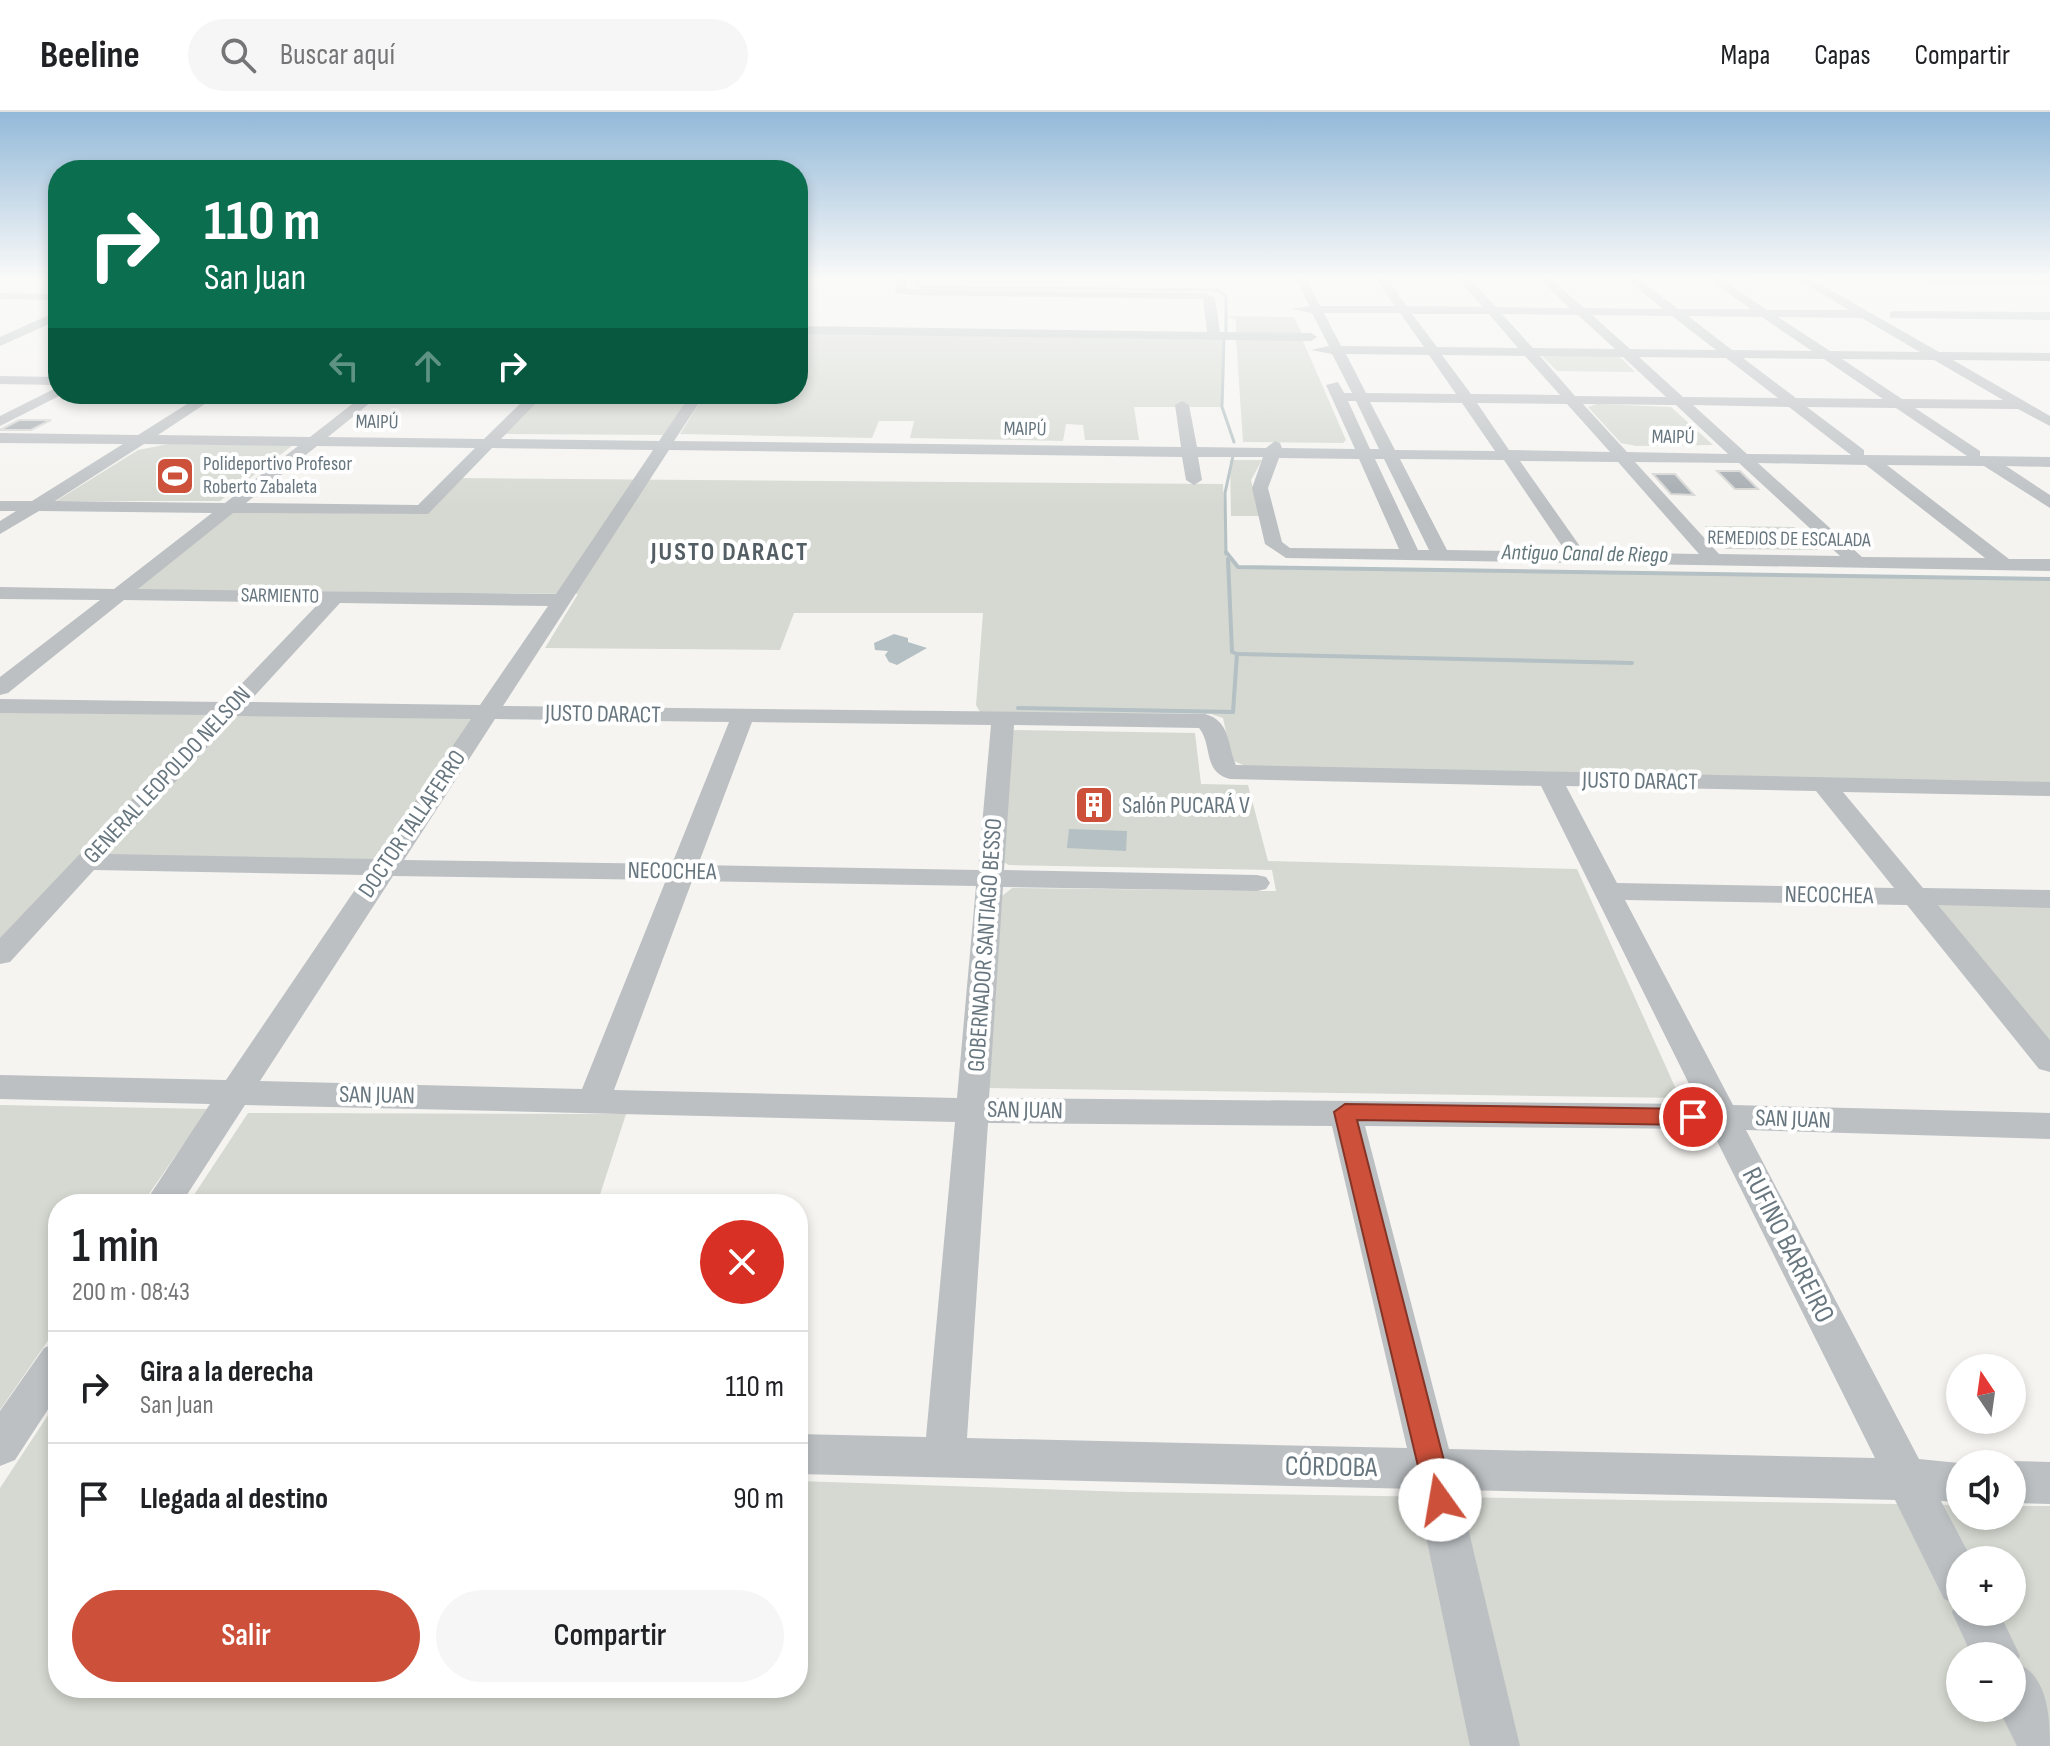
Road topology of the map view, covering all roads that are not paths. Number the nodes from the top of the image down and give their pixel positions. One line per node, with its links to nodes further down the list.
1 (1319, 355): 16 (street)
2 (1338, 355): 17 (street)
3 (1436, 355): 18 (street)
4 (1530, 355): 19 (street)
5 (1629, 355): 20 (street)
6 (1732, 355): 21 (street)
7 (1827, 355): 22 (street)
8 (1855, 355): 9 (street)
9 (1937, 356): 10 (street); 28 (street)
10 (1970, 356): 11 (street); 12 (street)
11 (2050, 357)
12 (1996, 372)
13 (0, 380): 14 (street)
14 (48, 381)
15 (48, 396): 29 (street)
16 (1339, 397): 17 (street); 38 (street)
17 (1360, 397): 18 (street); 39 (street)
18 (1466, 399): 19 (street); 40 (street)
19 (1571, 400): 20 (street); 41 (street)
20 (1680, 401): 21 (street); 42 (street)
21 (1792, 402): 22 (street); 44 (street)
22 (1898, 403): 28 (street); 45 (street)
23 (198, 404): 32 (street)
24 (361, 404): 33 (street)
25 (528, 404): 34 (street)
26 (692, 404): 35 (street, DOCTOR TALLAFERRO)
27 (1182, 405): 36 (street)
28 (2020, 405): 30 (street)
29 (0, 422)
30 (2050, 422)
31 (0, 435): 32 (street, MAIPÚ)
32 (147, 437): 33 (street, MAIPÚ); 50 (street)
33 (317, 439): 34 (street, MAIPÚ); 51 (street)
34 (493, 441): 35 (street, MAIPÚ); 51 (street)
35 (667, 442): 36 (street, MAIPÚ); 63 (street, DOCTOR TALLAFERRO)
36 (1190, 448): 37 (street, MAIPÚ); 47 (street)
37 (1275, 449): 38 (street, MAIPÚ); 53 (street, REMEDIOS DE ESCALADA)
38 (1363, 450): 39 (street, MAIPÚ); 53 (street)
39 (1387, 450): 40 (street, MAIPÚ); 54 (street)
40 (1505, 452): 41 (street, MAIPÚ); 55 (street)
41 (1619, 453): 42 (street, MAIPÚ); 56 (street)
42 (1739, 455): 44 (street, MAIPÚ); 57 (street)
43 (2050, 455): 45 (street, MAIPÚ)
44 (1864, 456): 45 (street, MAIPÚ); 58 (street)
45 (1980, 458): 46 (street, MAIPÚ); 48 (street)
46 (2050, 462)
47 (1194, 480)
48 (2050, 503)
49 (0, 506): 50 (street)
50 (37, 506): 51 (street); 52 (street)
51 (229, 508): 61 (street)
52 (0, 529)
53 (1411, 555): 54 (street, REMEDIOS DE ESCALADA)
54 (1441, 556): 55 (street, REMEDIOS DE ESCALADA)
55 (1579, 558): 56 (street, REMEDIOS DE ESCALADA)
56 (1714, 560): 57 (street, REMEDIOS DE ESCALADA)
57 (1857, 562): 58 (street, REMEDIOS DE ESCALADA)
58 (2004, 564): 59 (street, REMEDIOS DE ESCALADA)
59 (2050, 565)
60 (0, 593): 61 (street, SARMIENTO)
61 (119, 594): 62 (street, SARMIENTO); 64 (street)
62 (335, 597): 63 (street, SARMIENTO); 66 (street, GENERAL LEOPOLDO NELSON)
63 (561, 600): 67 (street, DOCTOR TALLAFERRO)
64 (0, 688)
65 (0, 706): 66 (street, JUSTO DARACT)
66 (229, 708): 67 (street, JUSTO DARACT); 73 (street, GENERAL LEOPOLDO NELSON)
67 (486, 713): 68 (street, JUSTO DARACT); 74 (street, DOCTOR TALLAFERRO)
68 (743, 716): 69 (street, JUSTO DARACT); 75 (street)
69 (1003, 719): 70 (street, JUSTO DARACT); 76 (street, GOBERNADOR SANTIAGO BESSO)
70 (1550, 779): 71 (street, JUSTO DARACT); 78 (street, RUFINO BARREIRO)
71 (1824, 785): 72 (street, JUSTO DARACT); 79 (street)
72 (2050, 789)
73 (87, 862): 74 (street, NECOCHEA); 81 (street, GENERAL LEOPOLDO NELSON)
74 (384, 867): 75 (street, NECOCHEA); 84 (street, DOCTOR TALLAFERRO)
75 (681, 871): 76 (street, NECOCHEA); 85 (street)
76 (991, 877): 77 (street, NECOCHEA); 86 (street, GOBERNADOR SANTIAGO BESSO)
77 (1257, 883)
78 (1608, 891): 79 (street, NECOCHEA); 88 (street, RUFINO BARREIRO)
79 (1919, 897): 80 (street, NECOCHEA); 82 (street)
80 (2050, 899)
81 (0, 955)
82 (2050, 1061)
83 (0, 1087): 84 (street, SAN JUAN)
84 (237, 1092): 85 (street, SAN JUAN); 90 (street, DOCTOR TALLAFERRO)
85 (594, 1099): 86 (street, SAN JUAN)
86 (973, 1110): 87 (street, SAN JUAN); 94 (street, GOBERNADOR SANTIAGO BESSO)
87 (1345, 1112): 88 (street, SAN JUAN); 95 (street)
88 (1723, 1117): 89 (street, SAN JUAN); 96 (street, RUFINO BARREIRO)
89 (2050, 1126)
90 (169, 1194)
91 (48, 1375): 92 (street)
92 (0, 1446)
93 (808, 1454): 94 (street, CÓRDOBA)
94 (945, 1458): 95 (street, CÓRDOBA)
95 (1433, 1469): 96 (street, CÓRDOBA); 102 (street)
96 (1907, 1480): 97 (street, CÓRDOBA); 100 (street, RUFINO BARREIRO)
97 (1946, 1481)
98 (2026, 1482): 99 (street)
99 (2050, 1483)
100 (1946, 1556)
101 (2026, 1713): 103 (street)
102 (1495, 1746)
103 (2043, 1746)

